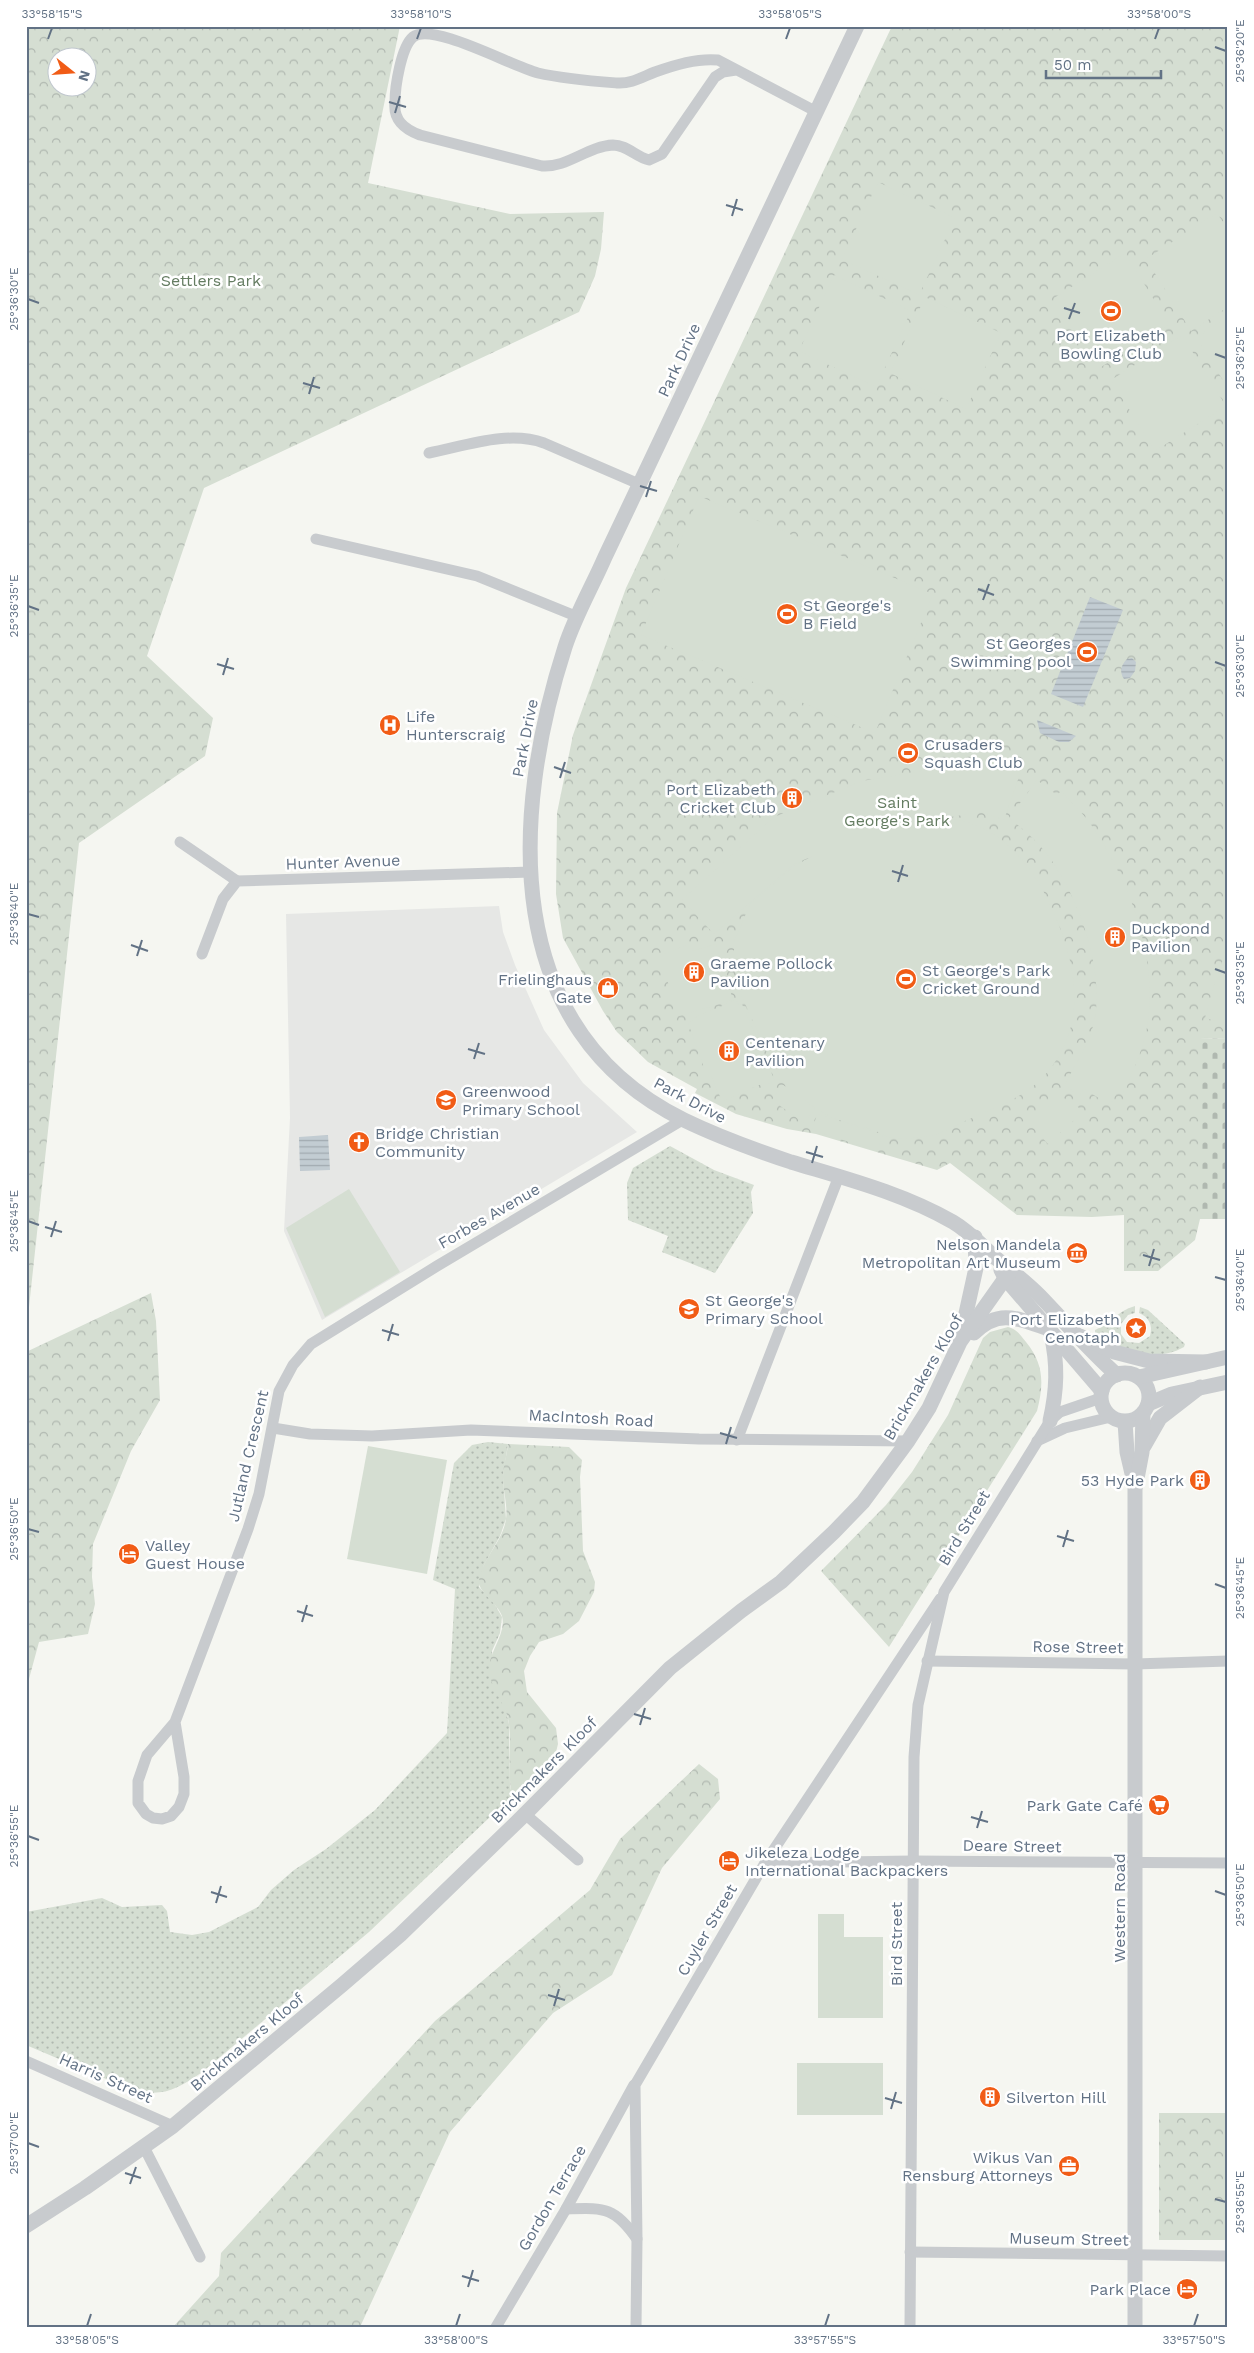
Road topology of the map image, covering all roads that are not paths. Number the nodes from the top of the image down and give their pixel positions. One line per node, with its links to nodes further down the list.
1 (857, 26): 3 (street, Park Drive)
2 (736, 70): 2 (street); 3 (street)
3 (817, 112): 5 (street, Park Drive)
4 (429, 453): 5 (street)
5 (639, 484): 7 (street, Park Drive)
6 (316, 539): 7 (street)
7 (578, 617): 9 (street, Park Drive)
8 (180, 842): 10 (street)
9 (530, 872): 10 (street, Hunter Avenue); 12 (street, Park Drive)
10 (237, 882): 11 (street)
11 (202, 954)
12 (684, 1120): 13 (street, Park Drive); 19 (street, Forbes Avenue)
13 (839, 1176): 14 (street, Park Drive); 32 (street)
14 (975, 1237): 15 (street, Park Drive); 18 (street)
15 (1008, 1274): 16 (street, Park Drive); 17 (street, Park Drive); 18 (street, Brickmakers Kloof)
16 (1050, 1331): 22 (street); 27 (street, Park Drive); 30 (street)
17 (1072, 1332): 21 (street); 23 (street, Park Drive)
18 (960, 1342): 22 (street, Brickmakers Kloof)
19 (311, 1344): 31 (street, Jutland Crescent)
20 (1227, 1357): 21 (street)
21 (1206, 1362): 24 (street)
22 (948, 1366): 33 (street, Brickmakers Kloof)
23 (1117, 1374): 24 (street); 27 (street)
24 (1139, 1377): 28 (street)
25 (1228, 1382): 26 (street)
26 (1200, 1387): 28 (street); 35 (street)
27 (1102, 1395): 29 (street); 30 (street, Bird Street)
28 (1146, 1408): 29 (street); 35 (street, Western Road)
29 (1118, 1419): 34 (street); 36 (street, Western Road)
30 (1050, 1421): 34 (street, Bird Street)
31 (273, 1428): 32 (street, MacIntosh Road); 41 (street, Jutland Crescent)
32 (737, 1440): 33 (street, MacIntosh Road)
33 (908, 1441): 42 (street, Brickmakers Kloof)
34 (1036, 1441): 37 (street, Bird Street)
35 (1142, 1452): 36 (street, Western Road)
36 (1135, 1489): 40 (street, Western Road)
37 (944, 1592): 38 (street, Bird Street); 45 (street, Cuyler Street)
38 (927, 1661): 40 (street, Rose Street); 44 (street, Bird Street)
39 (1228, 1661): 40 (street, Rose Street)
40 (1135, 1664): 46 (street, Western Road)
41 (175, 1722): 41 (street, Jutland Crescent)
42 (525, 1814): 43 (street); 50 (street, Brickmakers Kloof)
43 (578, 1860)
44 (913, 1861): 45 (street, Deare Street); 46 (street, Deare Street); 55 (street, Bird Street)
45 (765, 1863): 49 (street, Cuyler Street)
46 (1136, 1863): 47 (street, Deare Street); 56 (street, Western Road)
47 (1228, 1863)
48 (26, 2060): 50 (street, Harris Street)
49 (635, 2084): 52 (street, Gordon Terrace); 54 (street)
50 (173, 2126): 51 (street, Brickmakers Kloof)
51 (144, 2147): 53 (street, Brickmakers Kloof); 58 (street)
52 (566, 2209): 54 (street); 59 (street, Gordon Terrace)
53 (26, 2226)
54 (637, 2239): 60 (street)
55 (910, 2252): 56 (street, Museum Street); 61 (street, Bird Street)
56 (1136, 2256): 57 (street, Museum Street); 62 (street, Western Road)
57 (1228, 2256)
58 (200, 2257)
59 (496, 2327)
60 (636, 2327)
61 (910, 2327)
62 (1135, 2327)

